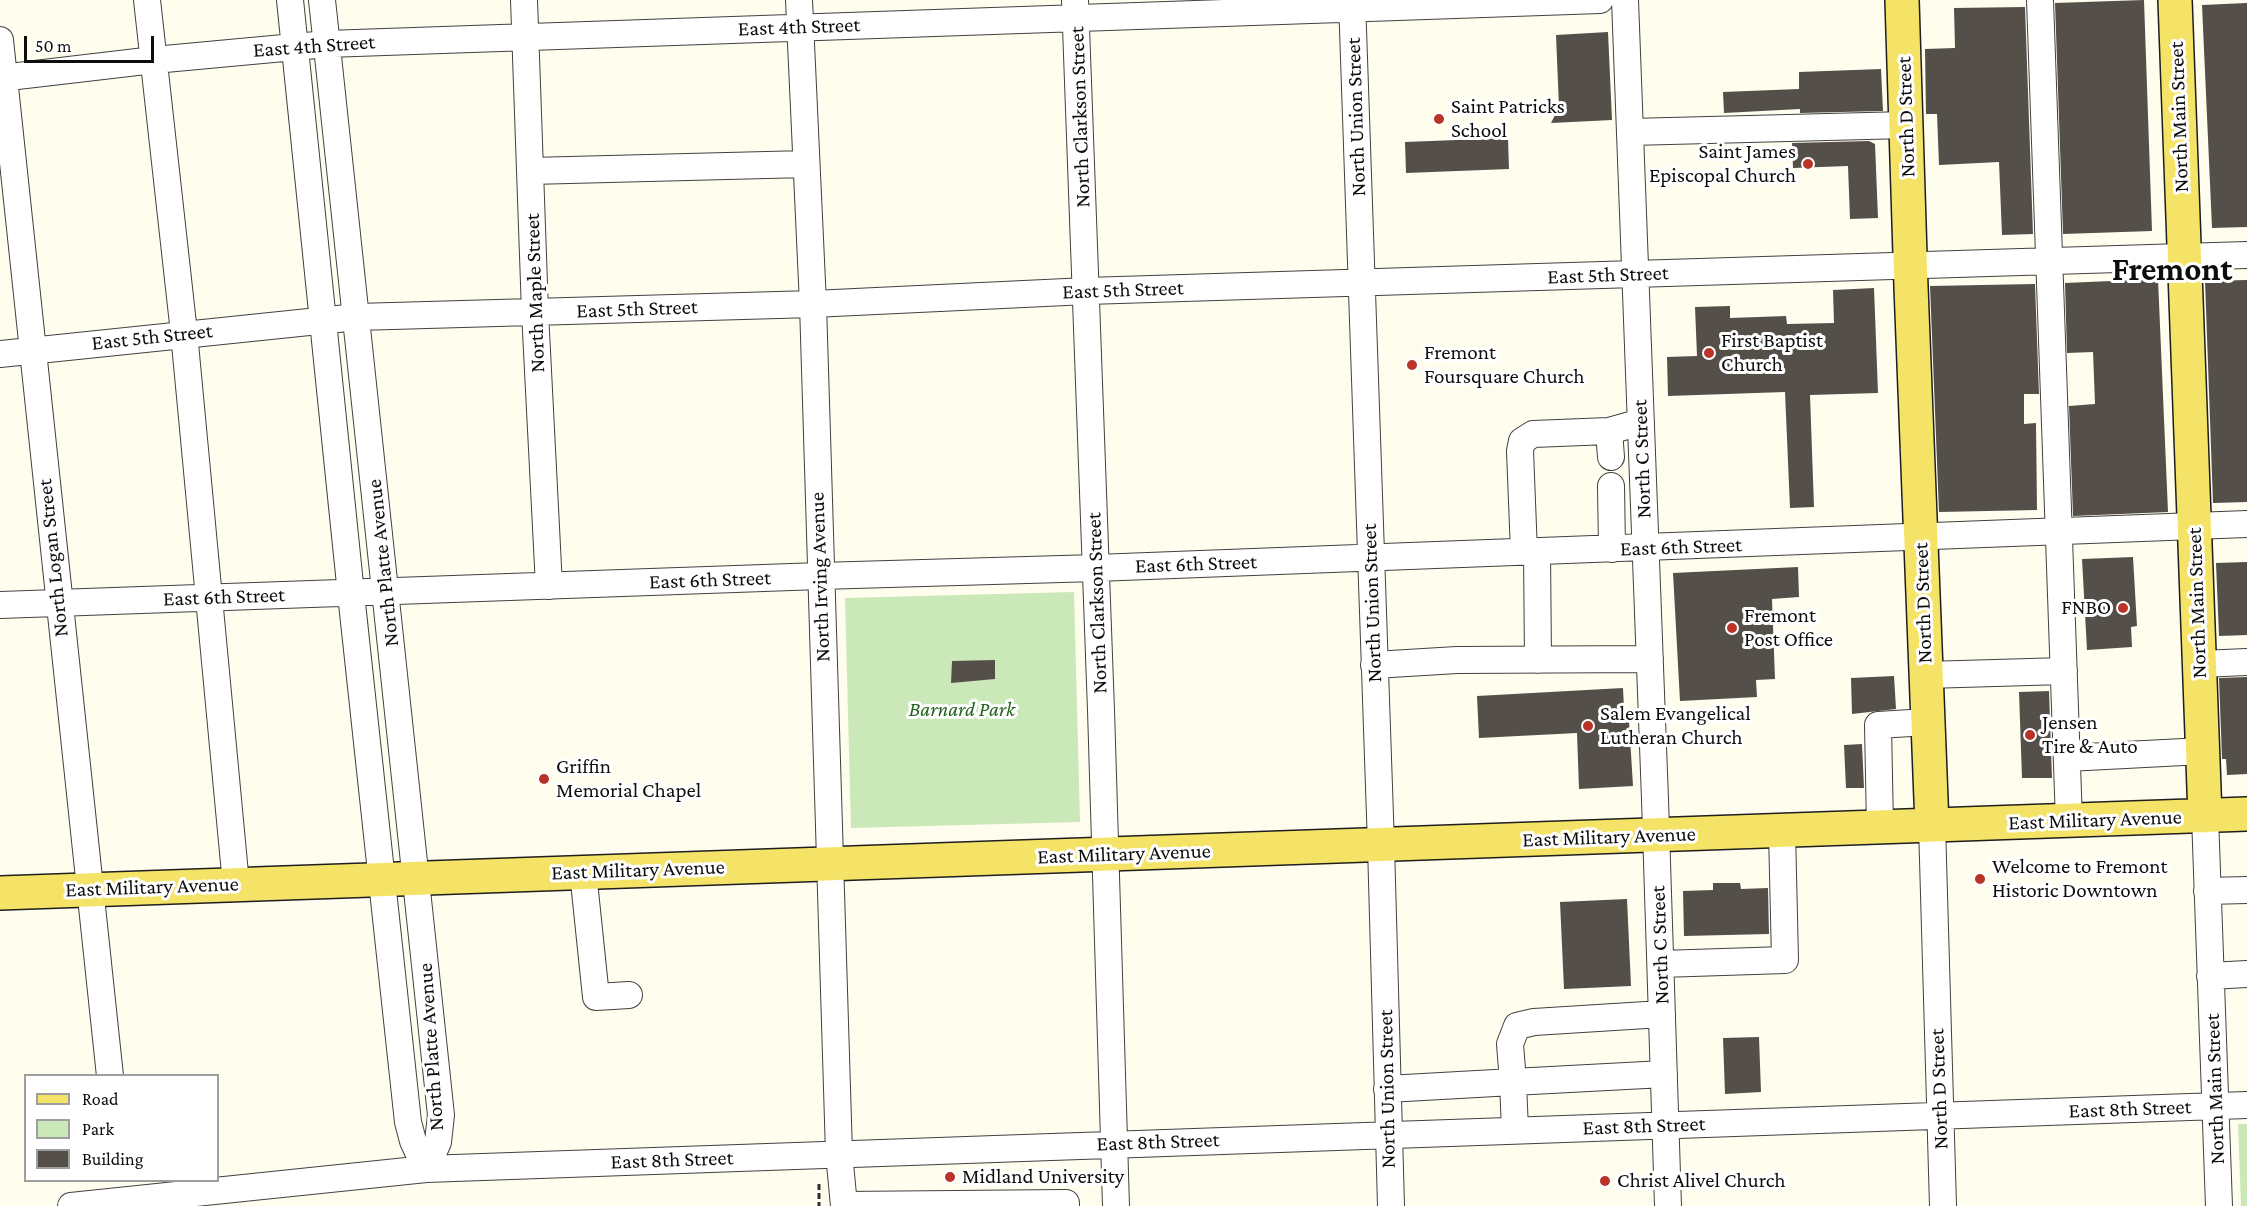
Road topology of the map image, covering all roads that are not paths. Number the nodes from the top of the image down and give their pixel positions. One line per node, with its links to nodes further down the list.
1 (147, 0): 18 (street)
2 (290, 0): 17 (street, North Platte Avenue)
3 (322, 0): 16 (street, North Platte Avenue)
4 (524, 0): 14 (street, North Maple Street)
5 (799, 0): 13 (street, North Irving Avenue)
6 (1600, 0): 11 (street, East 4th Street)
7 (1625, 0): 21 (street, North C Street)
8 (1902, 0): 20 (main road, North D Street)
9 (2040, 0): 26 (street)
10 (2175, 0): 25 (main road, North Main Street)
11 (1352, 4): 12 (street, East 4th Street); 29 (street, North Union Street)
12 (1076, 8): 13 (street, East 4th Street); 30 (street, North Clarkson Street)
13 (800, 27): 14 (street, East 4th Street); 22 (street, North Irving Avenue)
14 (525, 36): 16 (street, East 4th Street); 23 (street, North Maple Street)
15 (0, 40): 19 (street, North Logan Street)
16 (327, 44): 17 (street, East 4th Street); 33 (street, North Platte Avenue)
17 (296, 46): 18 (street, East 4th Street); 34 (street, North Platte Avenue)
18 (154, 60): 19 (street, East 4th Street); 35 (street)
19 (2, 78): 36 (street, North Logan Street)
20 (1907, 125): 21 (street); 27 (main road, North D Street)
21 (1630, 132): 28 (street, North C Street)
22 (806, 164): 23 (street); 31 (street, North Irving Avenue)
23 (530, 171): 32 (street, North Maple Street)
24 (2247, 255): 25 (street, East 5th Street)
25 (2183, 257): 26 (street, East 5th Street); 43 (main road, North Main Street)
26 (2051, 261): 27 (street, East 5th Street); 44 (street)
27 (1910, 265): 28 (street, East 5th Street); 45 (main road, North D Street)
28 (1635, 275): 29 (street, East 5th Street); 38 (street, North C Street)
29 (1362, 283): 30 (street, East 5th Street); 49 (street, North Union Street)
30 (1087, 291): 31 (street, East 5th Street); 50 (street, North Clarkson Street)
31 (813, 304): 32 (street, East 5th Street); 51 (street, North Irving Avenue)
32 (535, 312): 33 (street, East 5th Street); 52 (street, North Maple Street)
33 (357, 317): 34 (street, East 5th Street); 53 (street, North Platte Avenue)
34 (323, 319): 35 (street, East 5th Street); 54 (street, North Platte Avenue)
35 (184, 333): 36 (street, East 5th Street); 55 (street)
36 (31, 351): 37 (street, East 5th Street); 56 (street, North Logan Street)
37 (0, 354)
38 (1641, 422): 39 (street); 46 (street, North C Street)
39 (1609, 431): 40 (street); 48 (street)
40 (1611, 457)
41 (1611, 486): 47 (street)
42 (2247, 524): 43 (street, East 6th Street)
43 (2194, 526): 44 (street, East 6th Street); 61 (main road, North Main Street)
44 (2059, 533): 45 (street, East 6th Street); 63 (street)
45 (1921, 538): 46 (street, East 6th Street); 64 (main road, North D Street)
46 (1646, 548): 47 (street, East 6th Street); 58 (street, North C Street)
47 (1612, 549): 48 (street, East 6th Street)
48 (1530, 552): 49 (street, East 6th Street); 59 (street)
49 (1370, 557): 50 (street, East 6th Street); 62 (street, North Union Street)
50 (1096, 568): 51 (street, East 6th Street); 76 (street, North Clarkson Street)
51 (820, 576): 52 (street, East 6th Street); 77 (street, North Irving Avenue)
52 (549, 586): 53 (street, East 6th Street)
53 (386, 592): 54 (street, East 6th Street); 79 (street, North Platte Avenue)
54 (351, 594): 55 (street, East 6th Street); 80 (street, North Platte Avenue)
55 (208, 597): 56 (street, East 6th Street); 81 (street)
56 (58, 603): 57 (street, East 6th Street); 82 (street, North Logan Street)
57 (0, 605)
58 (1650, 659): 59 (street); 74 (street, North C Street)
59 (1538, 660): 62 (street)
60 (2247, 662): 61 (street)
61 (2200, 664): 66 (main road, North Main Street)
62 (1374, 665): 75 (street, North Union Street)
63 (2064, 671): 64 (street); 67 (street)
64 (1926, 675): 65 (main road, North D Street)
65 (1928, 722): 71 (main road, North D Street); 72 (street)
66 (2203, 751): 67 (street); 69 (main road, North Main Street)
67 (2067, 758): 70 (street)
68 (2247, 814): 69 (main road, East Military Avenue)
69 (2205, 816): 70 (main road, East Military Avenue); 84 (street, North Main Street)
70 (2069, 821): 71 (main road, East Military Avenue)
71 (1932, 825): 72 (main road, East Military Avenue); 97 (street, North D Street)
72 (1880, 827): 73 (main road, East Military Avenue)
73 (1782, 831): 74 (main road, East Military Avenue); 86 (street)
74 (1656, 836): 75 (main road, East Military Avenue); 86 (street, North C Street)
75 (1382, 845): 76 (main road, East Military Avenue); 94 (street, North Union Street)
76 (1106, 855): 77 (main road, East Military Avenue); 101 (street, North Clarkson Street)
77 (831, 864): 78 (main road, East Military Avenue); 102 (street, North Irving Avenue)
78 (583, 872): 79 (main road, East Military Avenue); 89 (street)
79 (417, 877): 80 (main road, East Military Avenue); 103 (street, North Platte Avenue)
80 (384, 879): 81 (main road, East Military Avenue); 103 (street, North Platte Avenue)
81 (236, 884): 82 (main road, East Military Avenue)
82 (89, 890): 85 (main road, East Military Avenue); 91 (street, North Logan Street)
83 (2247, 890): 84 (street)
84 (2207, 891): 88 (street, North Main Street)
85 (0, 893)
86 (1660, 964): 90 (street, North C Street)
87 (2247, 974): 88 (street)
88 (2210, 976): 96 (street, North Main Street)
89 (629, 995)
90 (1662, 1014): 92 (street, North C Street); 93 (street)
91 (110, 1074)
92 (1664, 1074): 93 (street); 98 (street, North C Street)
93 (1513, 1082): 94 (street); 99 (street)
94 (1387, 1089): 100 (street, North Union Street)
95 (2247, 1105): 96 (street, East 8th Street)
96 (2215, 1106): 97 (street, East 8th Street); 112 (street, North Main Street)
97 (1940, 1116): 98 (street, East 8th Street); 111 (street, North D Street)
98 (1666, 1125): 99 (street, East 8th Street); 110 (street, North C Street)
99 (1515, 1130): 100 (street, East 8th Street)
100 (1388, 1134): 101 (street, East 8th Street); 109 (street, North Union Street)
101 (1114, 1143): 102 (street, East 8th Street); 108 (street, North Clarkson Street)
102 (839, 1153): 103 (street, East 8th Street); 106 (street, North Irving Avenue)
103 (426, 1169): 104 (street, East 8th Street)
104 (123, 1196): 105 (street, East 8th Street)
105 (71, 1206)
106 (844, 1206): 107 (street)
107 (1066, 1206)
108 (1116, 1206)
109 (1391, 1206)
110 (1668, 1206)
111 (1943, 1206)
112 (2219, 1206)

